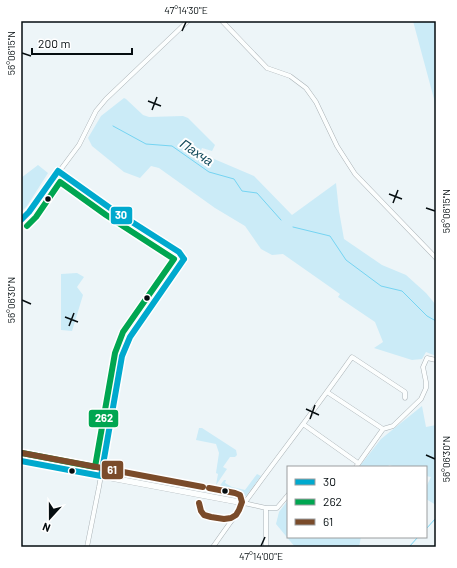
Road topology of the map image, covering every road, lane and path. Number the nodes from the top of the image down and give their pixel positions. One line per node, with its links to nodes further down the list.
1 (188, 21): 3 (street)
2 (222, 21): 5 (street)
3 (58, 171): 4 (street); 13 (street)
4 (21, 220)
5 (436, 258)
6 (436, 360): 10 (street)
7 (327, 392): 8 (street); 9 (street); 10 (street)
8 (405, 398)
9 (303, 424): 12 (street); 15 (street)
10 (383, 429): 12 (street)
11 (21, 461): 13 (street)
12 (357, 465)
13 (101, 476): 15 (street); 17 (street)
14 (287, 496): 16 (street)
15 (244, 503): 16 (street); 18 (street)
16 (266, 508): 19 (street)
17 (87, 547)
18 (213, 547)
19 (266, 547)

